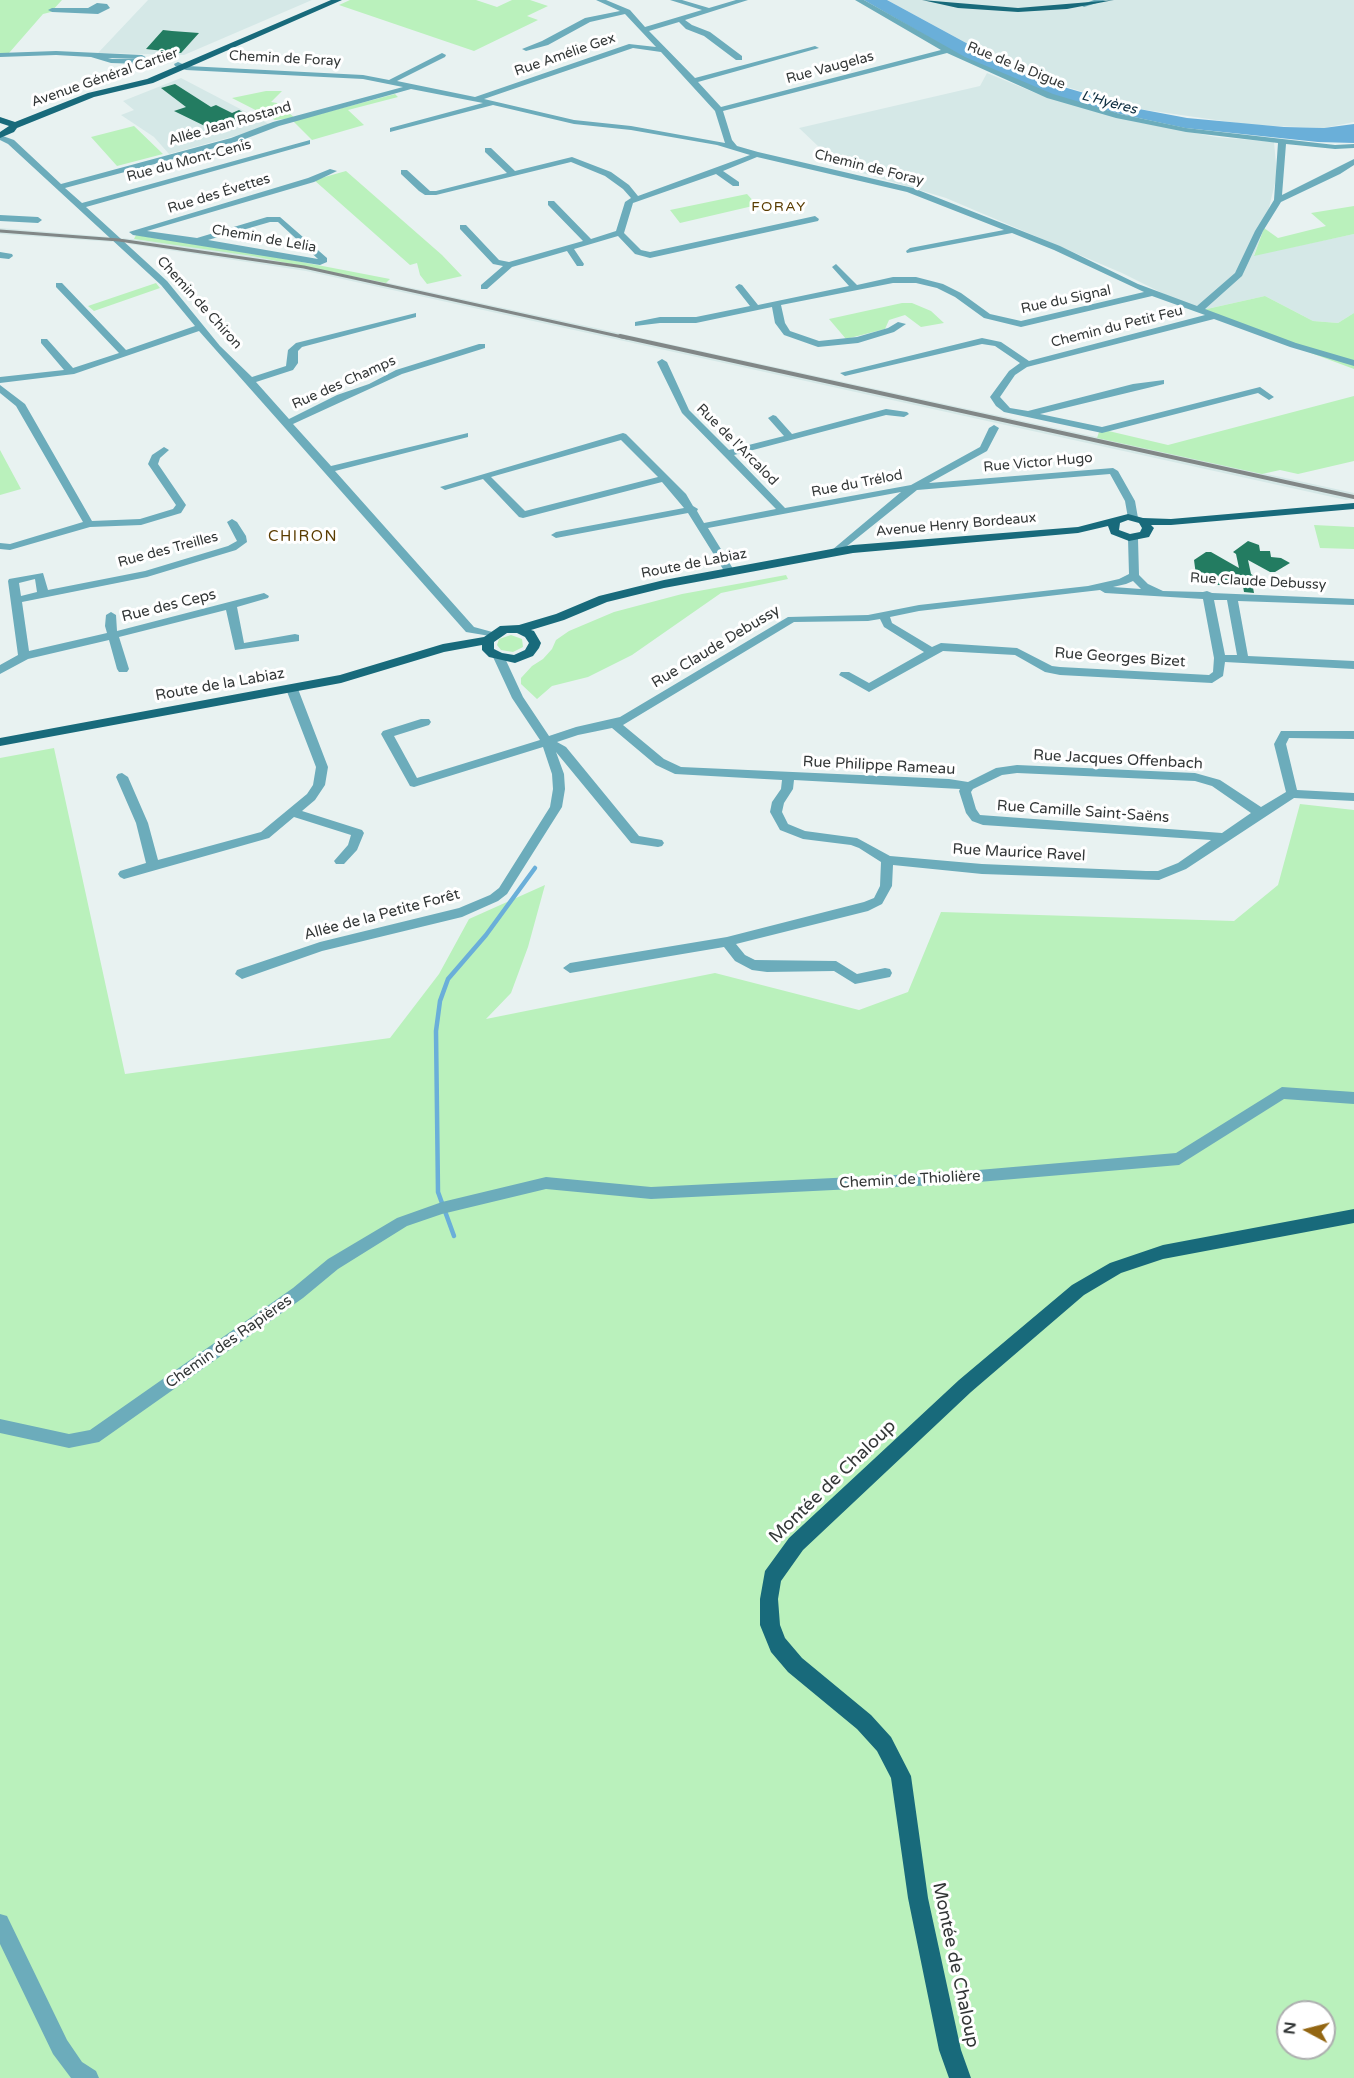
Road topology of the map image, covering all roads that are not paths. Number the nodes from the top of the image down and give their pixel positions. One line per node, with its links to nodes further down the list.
1 (115, 0): 14 (street)
2 (328, 0): 27 (main road, Avenue Général Cartier)
3 (338, 0): 27 (main road, Avenue Général Cartier)
4 (600, 0): 16 (street)
5 (674, 0): 15 (street)
6 (744, 0): 15 (street)
7 (859, 0): 22 (street, Rue de la Digue)
8 (926, 0): 13 (main road)
9 (941, 0): 10 (main road)
10 (1093, 0)
11 (1102, 0): 13 (street)
12 (1110, 0): 13 (main road)
13 (1084, 5)
14 (52, 10)
15 (708, 10): 17 (street)
16 (627, 12): 18 (street); 20 (street)
17 (680, 19): 18 (street); 26 (street)
18 (644, 30): 21 (street)
19 (815, 48): 28 (street)
20 (526, 49)
21 (664, 50): 28 (street); 31 (street, Rue Amélie Gex)
22 (947, 51): 33 (street, Rue Vaugelas); 36 (street, Rue de la Digue)
23 (0, 55): 24 (street)
24 (93, 55): 24 (street)
25 (442, 55): 29 (street)
26 (739, 58)
27 (181, 66): 29 (street, Chemin de Foray); 34 (main road, Avenue Général Cartier)
28 (693, 81): 33 (street)
29 (390, 82): 30 (street, Chemin de Foray)
30 (409, 87): 31 (street, Chemin de Foray); 48 (street, Allée Jean Rostand)
31 (476, 99): 32 (street, Chemin de Foray)
32 (494, 103): 35 (street); 38 (street, Chemin de Foray)
33 (719, 110): 38 (street)
34 (6, 130): 48 (street, Chemin de Chiron)
35 (393, 130)
36 (1282, 141): 39 (street, Rue de la Digue); 50 (street)
37 (307, 142): 52 (street, Rue du Mont-Cenis)
38 (734, 146): 41 (street, Chemin de Foray)
39 (1354, 146)
40 (488, 150): 46 (street)
41 (756, 154): 44 (street); 57 (street, Chemin de Foray)
42 (1354, 160): 50 (street)
43 (333, 171): 59 (street, Rue des Évettes)
44 (717, 171): 47 (street); 49 (street)
45 (404, 172): 46 (street)
46 (512, 173): 49 (street)
47 (736, 184)
48 (59, 187): 52 (street, Chemin de Chiron)
49 (636, 199): 60 (street)
50 (1278, 200): 75 (street)
51 (551, 203): 62 (street)
52 (79, 206): 58 (street, Chemin de Chiron)
53 (0, 218): 55 (street)
54 (815, 219): 60 (street)
55 (38, 220)
56 (463, 227): 66 (street)
57 (1012, 230): 64 (street); 72 (street, Chemin de Foray)
58 (110, 231): 59 (street, Rue des Évettes); 80 (street, Chemin de Chiron)
59 (133, 232): 61 (street, Chemin de Lelia)
60 (620, 233): 62 (street)
61 (197, 241): 61 (street, Chemin de Lelia)
62 (589, 242): 63 (street)
63 (569, 248): 65 (street); 66 (street)
64 (910, 251)
65 (580, 264)
66 (509, 265): 69 (street)
67 (836, 267): 70 (street)
68 (59, 285): 83 (street)
69 (484, 286)
70 (853, 286): 72 (street, Rue du Signal); 73 (street, Rue du Signal)
71 (739, 287): 74 (street)
72 (1152, 293): 75 (street, Chemin de Foray)
73 (776, 303): 74 (street, Rue du Signal); 79 (street)
74 (755, 307): 78 (street, Rue du Signal)
75 (1198, 310): 77 (street, Chemin de Foray)
76 (413, 315): 90 (street)
77 (1213, 316): 85 (street, Chemin de Foray); 86 (street, Chemin du Petit Feu)
78 (638, 324)
79 (901, 324)
80 (199, 327): 83 (street); 90 (street, Chemin de Chiron)
81 (44, 341): 87 (street)
82 (482, 346): 97 (street, Rue des Champs)
83 (125, 354): 87 (street)
84 (662, 362): 102 (street, Rue de l'Arcalod)
85 (1354, 363)
86 (1027, 364): 88 (street); 95 (street, Chemin du Petit Feu)
87 (71, 372): 89 (street)
88 (845, 373)
89 (0, 380)
90 (250, 381): 97 (street, Chemin de Chiron)
91 (1161, 382): 95 (street)
92 (0, 388): 113 (street)
93 (1269, 397): 95 (street)
94 (904, 414): 100 (street)
95 (1028, 415)
96 (774, 418): 100 (street)
97 (286, 423): 103 (street, Chemin de Chiron)
98 (994, 428): 107 (street, Rue du Trélod)
99 (465, 435): 103 (street)
100 (790, 437): 102 (street)
101 (164, 450): 113 (street)
102 (726, 454): 110 (street, Rue de l'Arcalod)
103 (329, 470): 135 (street, Chemin de Chiron)
104 (485, 476): 105 (street); 105 (street); 106 (street)
105 (665, 478): 109 (street)
106 (445, 487)
107 (914, 487): 110 (street, Rue du Trélod); 112 (street, Rue Victor Hugo); 119 (street)
108 (1354, 506): 112 (main road)
109 (693, 510): 114 (street); 116 (street)
110 (784, 512): 114 (street, Rue du Trélod)
111 (231, 522): 123 (street, Rue des Treilles)
112 (1141, 522): 115 (main road); 117 (main road)
113 (89, 524): 118 (street)
114 (703, 526): 120 (street)
115 (1115, 527): 117 (main road); 119 (main road, Avenue Henry Bordeaux)
116 (556, 535)
117 (1133, 538): 121 (street)
118 (0, 546)
119 (836, 552): 120 (main road, Route de Labiaz)
120 (730, 572): 133 (main road, Route de Labiaz)
121 (1134, 576): 122 (street, Rue Claude Debussy); 124 (street)
122 (1088, 589): 124 (street, Rue Claude Debussy); 132 (street, Rue Claude Debussy)
123 (43, 594): 128 (street, Rue des Treilles); 128 (street)
124 (1161, 594): 125 (street, Rue Claude Debussy)
125 (1207, 594): 127 (street, Rue Claude Debussy); 146 (street)
126 (264, 596): 130 (street, Rue des Ceps)
127 (1232, 596): 129 (street, Rue Claude Debussy); 147 (street)
128 (16, 600): 143 (street)
129 (1354, 602)
130 (231, 606): 136 (street, Rue des Ceps); 137 (street, Rue des Ceps)
131 (111, 615): 136 (street, Rue des Ceps)
132 (883, 615): 142 (street); 155 (street, Rue Claude Debussy)
133 (560, 617): 134 (main road, Route de Labiaz); 139 (main road, Route de Labiaz)
134 (519, 629): 138 (main road); 139 (main road)
135 (470, 630): 138 (street); 140 (street)
136 (114, 636): 143 (street, Rue des Ceps); 149 (street, Rue des Ceps)
137 (295, 638)
138 (490, 638): 140 (main road, Route de la Labiaz); 144 (main road)
139 (534, 638): 145 (main road)
140 (463, 644): 141 (main road, Route de la Labiaz)
141 (443, 648): 144 (main road, Route de la Labiaz); 153 (main road, Route de la Labiaz)
142 (930, 651): 146 (street, Rue Georges Bizet); 151 (street)
143 (24, 656): 150 (street)
144 (496, 656): 145 (main road); 152 (street, Allée de la Petite Forêt)
145 (519, 657): 152 (street)
146 (1220, 658): 147 (street)
147 (1243, 659): 148 (street)
148 (1354, 665)
149 (123, 669)
150 (0, 670)
151 (845, 675)
152 (510, 678): 158 (street, Allée de la Petite Forêt)
153 (292, 689): 157 (main road, Route de la Labiaz); 164 (street)
154 (425, 722): 158 (street, Rue Claude Debussy)
155 (614, 724): 158 (street, Rue Claude Debussy); 160 (street, Rue Philippe Rameau)
156 (1354, 735): 162 (street)
157 (0, 742)
158 (547, 742): 167 (street); 175 (street, Allée de la Petite Forêt)
159 (122, 777): 170 (street)
160 (788, 777): 161 (street, Rue Philippe Rameau); 168 (street, Rue Maurice Ravel)
161 (969, 786): 165 (street, Rue Jacques Offenbach); 166 (street, Rue Camille Saint-Saëns)
162 (1292, 794): 163 (street); 165 (street, Rue Maurice Ravel)
163 (1354, 797)
164 (294, 813): 169 (street); 170 (street)
165 (1260, 813): 166 (street, Rue Maurice Ravel)
166 (1224, 837): 168 (street, Rue Maurice Ravel)
167 (658, 843)
168 (887, 860): 172 (street)
169 (340, 861)
170 (153, 866): 171 (street)
171 (124, 874)
172 (727, 942): 173 (street); 174 (street)
173 (570, 968)
174 (885, 973)
175 (242, 974)
176 (1354, 1098): 177 (street, Chemin de Thiolière)
177 (450, 1206): 179 (street, Chemin des Rapières)
178 (1354, 1216): 182 (main road, Montée de Chaloup)
179 (0, 1426)
180 (0, 1923): 181 (street)
181 (89, 2078)
182 (960, 2078)

